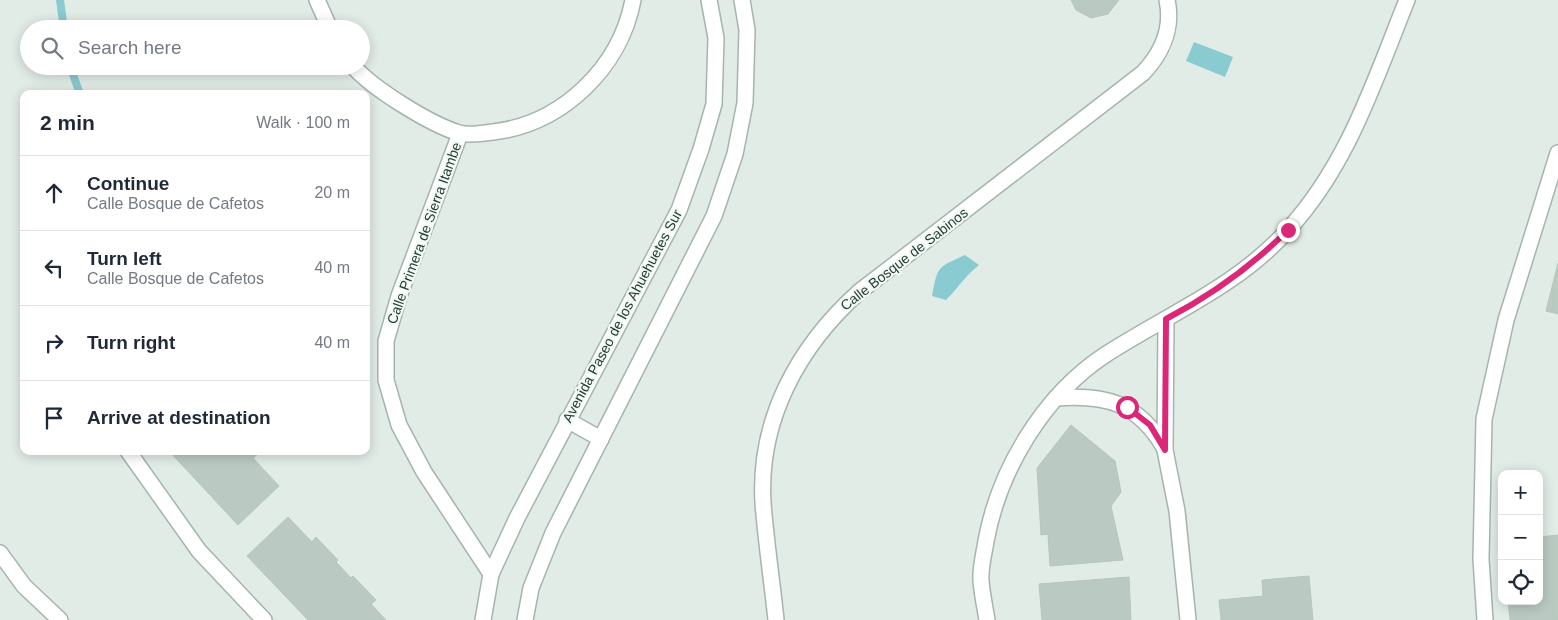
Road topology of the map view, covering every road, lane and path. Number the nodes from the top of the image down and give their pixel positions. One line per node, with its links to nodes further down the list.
1 (317, 0): 7 (street)
2 (633, 0): 9 (street)
3 (709, 0): 13 (street, Avenida Paseo de los Ahuehuetes Sur)
4 (742, 0): 14 (street)
5 (1167, 0): 23 (street, Calle Bosque de Sabinos)
6 (1407, 0): 11 (street)
7 (326, 20)
8 (362, 75): 9 (street)
9 (460, 134): 18 (street, Calle Primera de Sierra Itambe)
10 (1558, 153): 26 (street)
11 (1166, 319): 12 (street); 15 (street)
12 (1056, 398): 15 (street); 24 (street)
13 (567, 420): 14 (street); 18 (street, Avenida Paseo de los Ahuehuetes Sur)
14 (600, 439): 22 (street)
15 (1165, 450): 25 (street)
16 (131, 455): 20 (street)
17 (0, 553): 19 (street)
18 (491, 574): 21 (street, Avenida Paseo de los Ahuehuetes Sur)
19 (60, 620)
20 (264, 620)
21 (483, 620)
22 (525, 620)
23 (776, 620)
24 (987, 620)
25 (1188, 620)
26 (1485, 620)

